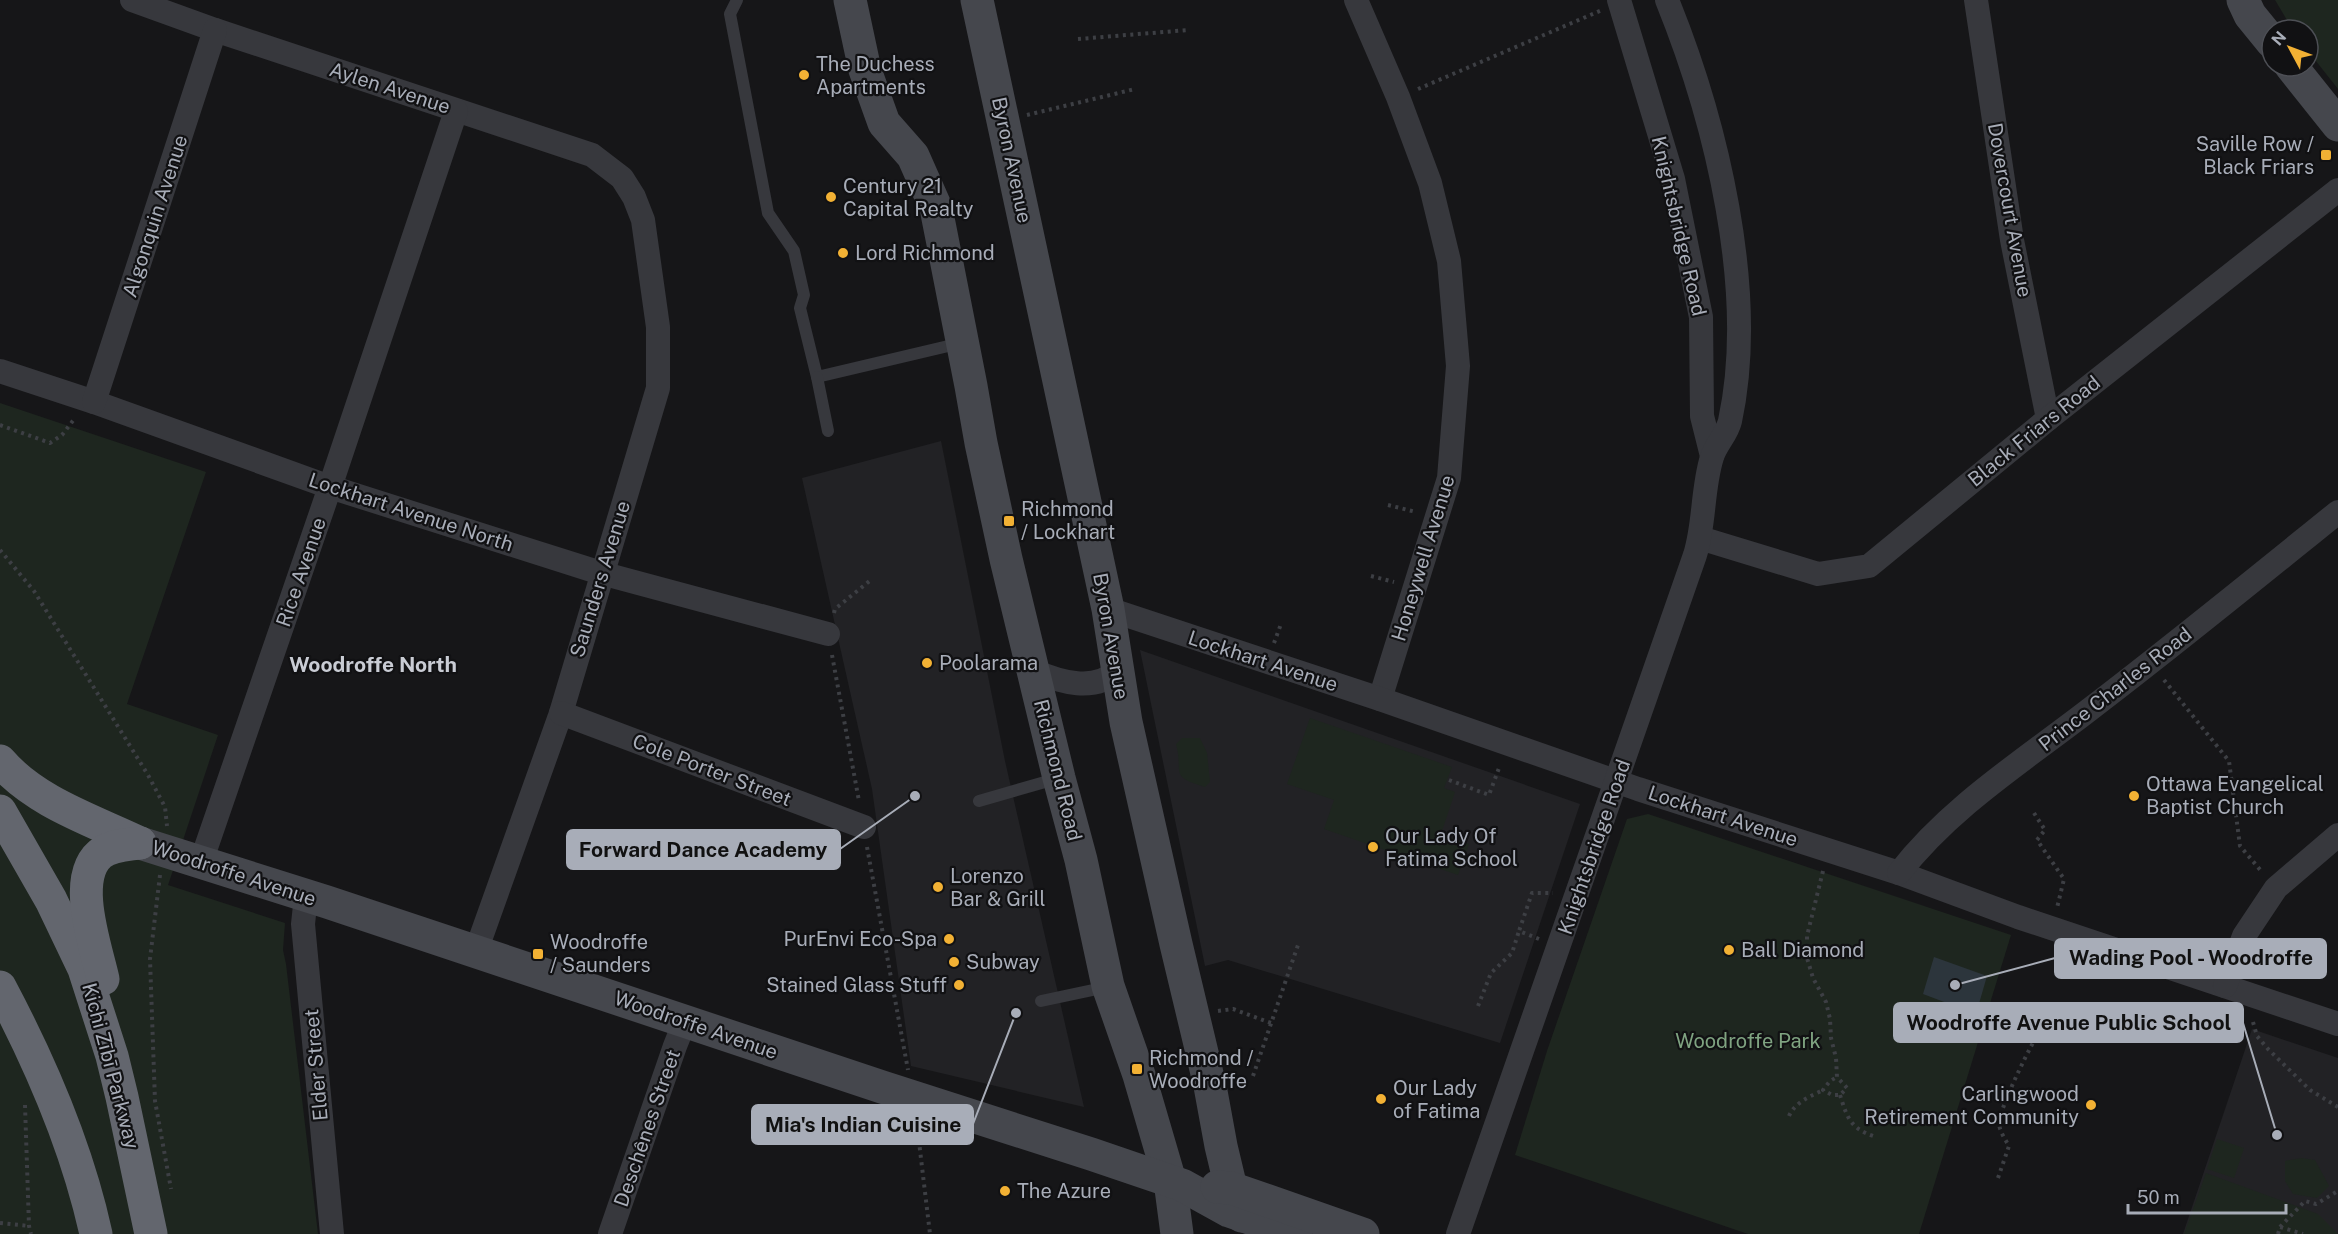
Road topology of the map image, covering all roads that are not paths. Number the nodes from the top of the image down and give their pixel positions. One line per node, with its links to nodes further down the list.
1 (132, 0): 11 (street, Aylen Avenue)
2 (737, 0): 19 (lane)
3 (850, 0): 17 (main road, Richmond Road)
4 (977, 0): 28 (main road, Byron Avenue)
5 (1356, 0): 32 (street, Honeywell Avenue)
6 (1667, 0): 23 (street, Knightsbridge Road)
7 (1976, 0): 21 (street, Dovercourt Avenue)
8 (2243, 0): 10 (main road)
9 (1619, 1): 23 (street, Knightsbridge Road)
10 (2260, 27)
11 (215, 30): 13 (street, Aylen Avenue); 20 (street, Algonquin Avenue)
12 (2301, 78): 14 (main road)
13 (456, 111): 16 (street, Aylen Avenue); 24 (street, Rice Avenue)
14 (2338, 124)
15 (2338, 190): 21 (street, Black Friars Road)
16 (634, 197): 27 (street, Saunders Avenue)
17 (963, 343): 19 (lane); 31 (main road, Richmond Road)
18 (0, 371): 20 (street, Lockhart Avenue North)
19 (817, 377): 22 (lane)
20 (92, 401): 24 (street, Lockhart Avenue North)
21 (2048, 419): 26 (street, Black Friars Road)
22 (828, 430)
23 (1712, 456): 26 (street, Knightsbridge Road)
24 (330, 488): 27 (street, Lockhart Avenue North); 43 (street, Rice Avenue)
25 (2338, 512): 44 (street, Prince Charles Road)
26 (1700, 538): 36 (street, Knightsbridge Road)
27 (602, 573): 29 (street, Lockhart Avenue North); 33 (street, Saunders Avenue)
28 (1108, 609): 30 (main road, Byron Avenue); 32 (street, Lockhart Avenue)
29 (828, 634)
30 (1118, 669): 31 (street); 55 (main road, Byron Avenue)
31 (1034, 671): 35 (main road, Richmond Road)
32 (1380, 699): 36 (street, Lockhart Avenue)
33 (561, 713): 40 (street, Cole Porter Street); 46 (street, Saunders Avenue)
34 (0, 761): 42 (highway)
35 (1059, 778): 37 (lane); 47 (main road, Richmond Road)
36 (1616, 782): 44 (street, Lockhart Avenue); 63 (street, Knightsbridge Road)
37 (979, 801)
38 (0, 805): 42 (highway)
39 (0, 810): 53 (highway, Kichi Zībī Parkway)
40 (864, 828)
41 (2338, 835): 48 (street)
42 (140, 843): 43 (main road, Woodroffe Avenue); 53 (highway)
43 (201, 862): 45 (main road, Woodroffe Avenue)
44 (1899, 873): 48 (street, Lockhart Avenue)
45 (306, 896): 46 (main road, Woodroffe Avenue); 58 (street, Elder Street)
46 (476, 951): 51 (main road, Woodroffe Avenue)
47 (1108, 986): 50 (lane); 54 (main road, Richmond Road)
48 (2225, 986): 52 (street, Lockhart Avenue)
49 (0, 987): 56 (highway)
50 (1041, 1001)
51 (685, 1022): 54 (main road, Woodroffe Avenue); 59 (street, Deschênes Street)
52 (2338, 1024)
53 (122, 1097): 57 (highway, Kichi Zībī Parkway)
54 (1176, 1183): 55 (main road, Woodroffe Avenue); 60 (main road, Richmond Road)
55 (1237, 1212): 61 (main road, Woodroffe Avenue); 62 (main road, Woodroffe Avenue)
56 (96, 1234)
57 (151, 1234)
58 (332, 1234)
59 (610, 1234)
60 (1177, 1234)
61 (1296, 1234)
62 (1363, 1234)
63 (1458, 1234)

